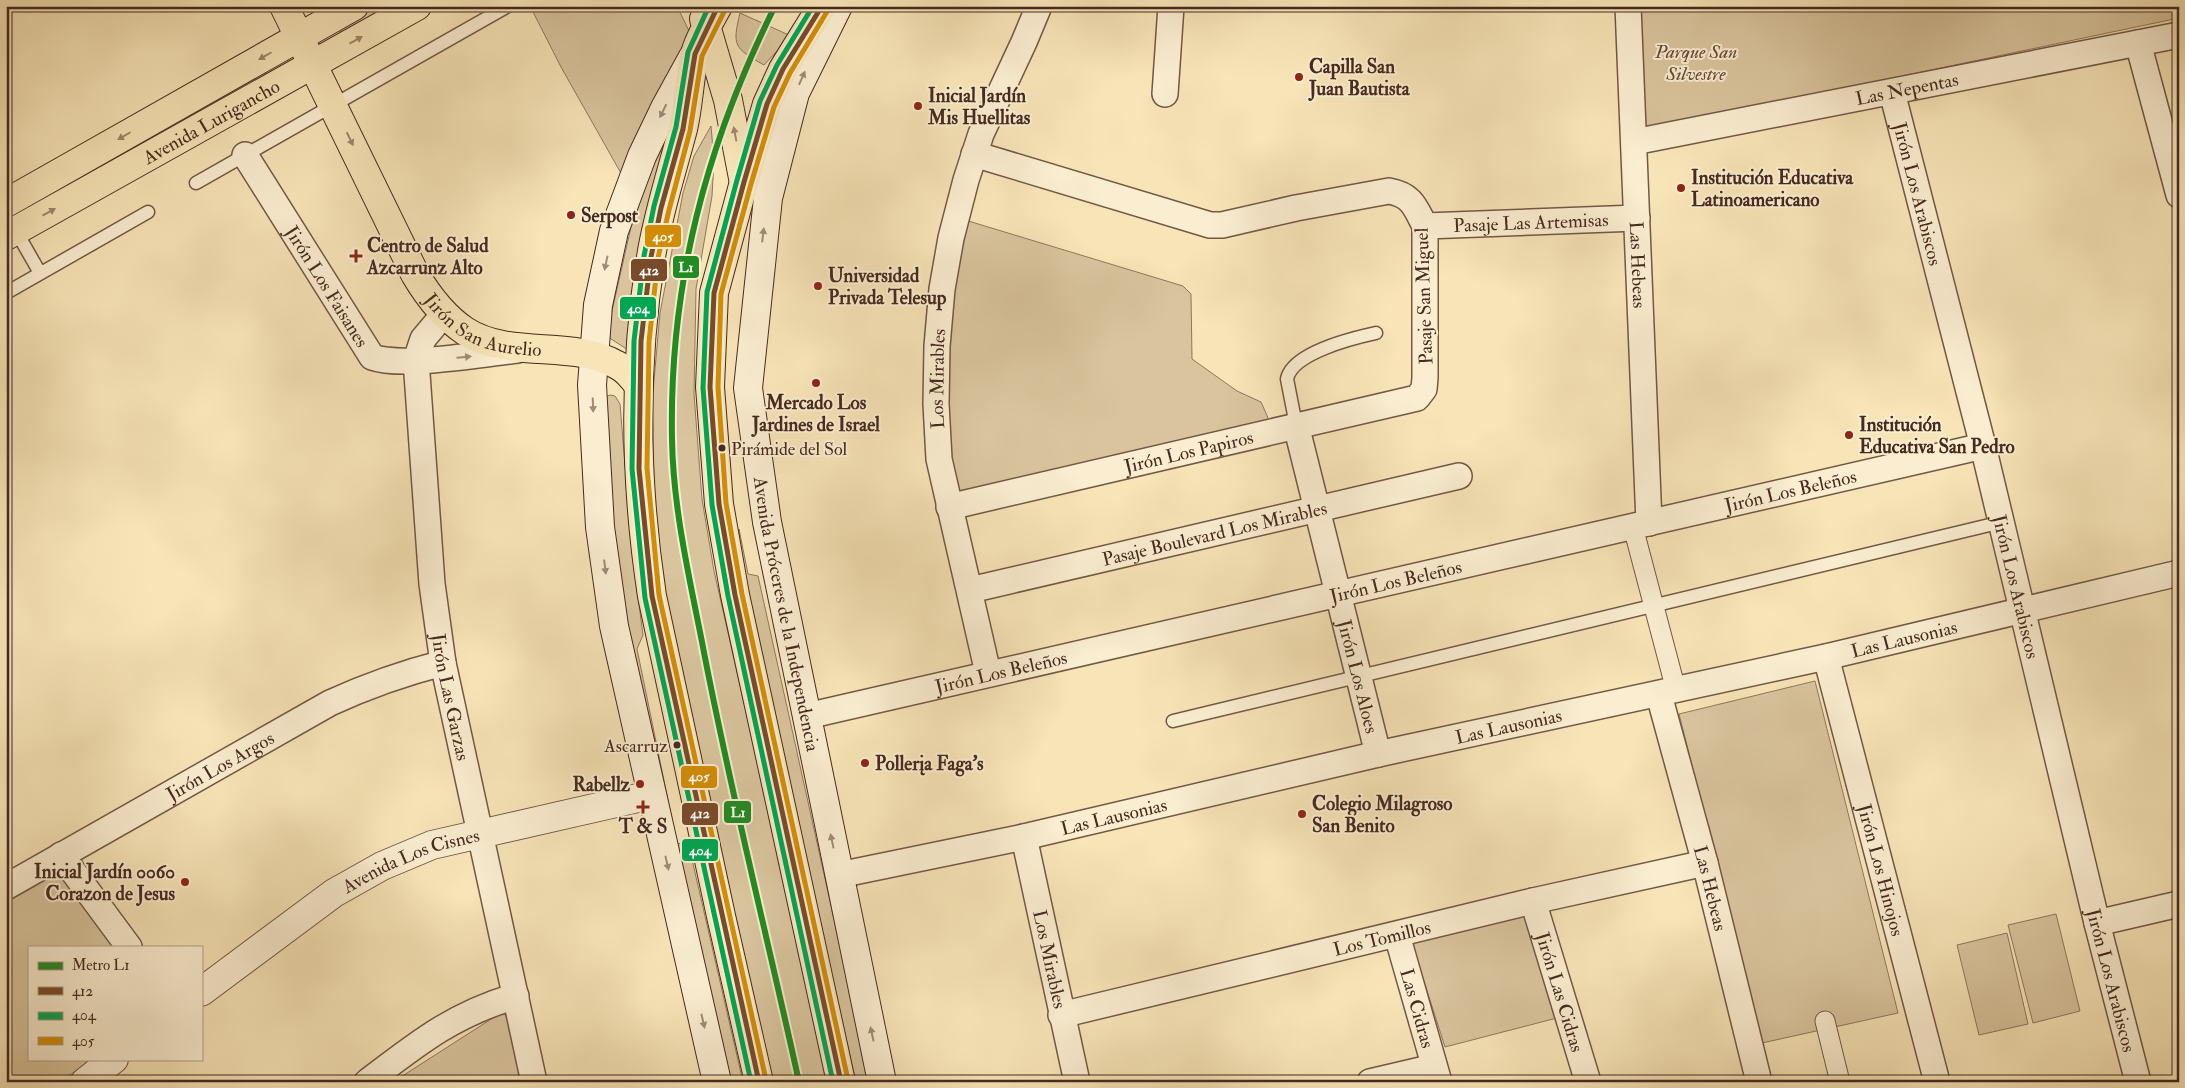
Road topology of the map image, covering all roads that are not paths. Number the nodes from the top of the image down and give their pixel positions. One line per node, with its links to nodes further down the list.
1 (284, 6): 12 (main road, Jirón San Aurelio)
2 (354, 6): 12 (main road, Avenida Lurigancho)
3 (417, 6): 15 (main road, Avenida Lurigancho, one-way to 3)
4 (508, 6): 18 (lane)
5 (822, 6): 22 (main road)
6 (838, 6): 38 (main road, Avenida Próceres de la Independencia, one-way to 6)
7 (1171, 6): 17 (street)
8 (1628, 6): 19 (street, Las Hebeas)
9 (1034, 9): 20 (street, Los Mirables)
10 (707, 13): 14 (main road); 22 (main road, one-way to 10)
11 (2179, 35): 13 (street, Las Nepentas)
12 (299, 36): 15 (main road, Jirón San Aurelio); 25 (main road, Avenida Lurigancho, one-way to 25)
13 (2138, 44): 16 (street, Las Nepentas); 24 (street)
14 (695, 53): 35 (main road, one-way to 35); 37 (main road)
15 (314, 64): 18 (main road, Jirón San Aurelio); 29 (main road, Avenida Lurigancho, one-way to 15)
16 (1892, 92): 19 (street, Las Nepentas); 41 (street, Jirón Los Arabiscos)
17 (1165, 94)
18 (334, 105): 21 (lane); 32 (main road, Jirón San Aurelio, one-way to 32)
19 (1634, 142): 27 (street, Las Hebeas)
20 (974, 154): 28 (street, Pasaje San Miguel); 43 (street, Los Mirables)
21 (245, 155): 23 (lane); 36 (street, Jirón Los Faisanes)
22 (744, 182): 38 (main road); 83 (main road)
23 (196, 183)
24 (2179, 195)
25 (6, 203)
26 (148, 212): 30 (lane)
27 (1637, 218): 28 (street, Pasaje Las Artemisas); 46 (street, Las Hebeas)
28 (1425, 226): 39 (street, Pasaje San Miguel)
29 (11, 233): 30 (lane)
30 (40, 273): 31 (lane)
31 (6, 293)
32 (444, 314): 34 (main road, Jirón San Aurelio); 36 (street, Jirón Las Garzas)
33 (1376, 333): 40 (lane)
34 (531, 348): 35 (main road, Jirón San Aurelio); 36 (street, Jirón Los Faisanes, one-way to 34)
35 (594, 356): 37 (main road, Jirón San Aurelio); 60 (main road, one-way to 60)
36 (416, 360): 53 (street, Jirón Las Garzas)
37 (639, 386): 82 (main road)
38 (748, 388): 57 (main road, Avenida Próceres de la Independencia)
39 (1424, 389): 40 (street, Jirón Los Papiros)
40 (1296, 425): 43 (street, Jirón Los Papiros); 44 (street, Jirón Los Aloes)
41 (1983, 446): 45 (street, Jirón Los Arabiscos); 46 (street, Jirón Los Beleños)
42 (1459, 476): 44 (street, Pasaje Boulevard Los Mirables)
43 (949, 507): 48 (street, Los Mirables)
44 (1318, 508): 48 (street, Pasaje Boulevard Los Mirables); 49 (street, Jirón Los Aloes)
45 (2002, 522): 50 (lane); 51 (street, Jirón Los Arabiscos)
46 (1641, 525): 49 (street, Jirón Los Beleños); 50 (street)
47 (2179, 573): 51 (street, Las Lausonias)
48 (970, 590): 54 (street, Los Mirables)
49 (1338, 594): 54 (street, Jirón Los Beleños); 55 (street, Jirón Los Aloes)
50 (1654, 605): 55 (lane); 56 (street)
51 (2023, 610): 52 (street, Las Lausonias); 69 (street, Jirón Los Arabiscos)
52 (1826, 657): 56 (street, Las Lausonias); 90 (street, Jirón Los Hinojos)
53 (444, 663): 61 (street, Jirón Las Garzas); 63 (street, Jirón Los Argos)
54 (988, 673): 57 (street, Jirón Los Beleños)
55 (1357, 676): 58 (lane); 59 (street, Jirón Los Aloes)
56 (1667, 692): 59 (street, Las Lausonias); 64 (street, Las Hebeas)
57 (807, 716): 65 (main road, Avenida Próceres de la Independencia, one-way to 57)
58 (1173, 721)
59 (1378, 754): 62 (street, Las Lausonias)
60 (651, 795): 61 (main road, Avenida Los Cisnes); 81 (main road, one-way to 81)
61 (480, 833): 72 (main road, Avenida Los Cisnes); 73 (street, Jirón Las Garzas)
62 (1024, 837): 65 (street, Las Lausonias); 74 (street, Los Mirables)
63 (61, 855): 66 (street, Jirón Los Argos); 71 (street)
64 (1704, 863): 67 (street, Los Tomillos); 88 (street, Las Hebeas)
65 (839, 875): 84 (main road, Avenida Próceres de la Independencia, one-way to 65)
66 (6, 887)
67 (1534, 901): 70 (street, Los Tomillos); 87 (street, Jirón Las Cidras)
68 (2179, 904): 69 (street)
69 (2097, 923): 91 (street, Jirón Los Arabiscos)
70 (1397, 935): 74 (street, Los Tomillos); 77 (street, Las Cidras)
71 (128, 946)
72 (202, 991)
73 (516, 996): 79 (street); 80 (street, Jirón Las Garzas)
74 (1060, 1015): 85 (street, Los Mirables)
75 (1825, 1021): 89 (street)
76 (113, 1060): 78 (main road)
77 (1437, 1074): 86 (street)
78 (85, 1082)
79 (367, 1082)
80 (534, 1082)
81 (717, 1082)
82 (759, 1082)
83 (841, 1082)
84 (882, 1082)
85 (1077, 1082)
86 (1370, 1082)
87 (1588, 1082)
88 (1759, 1082)
89 (1840, 1082)
90 (1937, 1082)
91 (2138, 1082)

